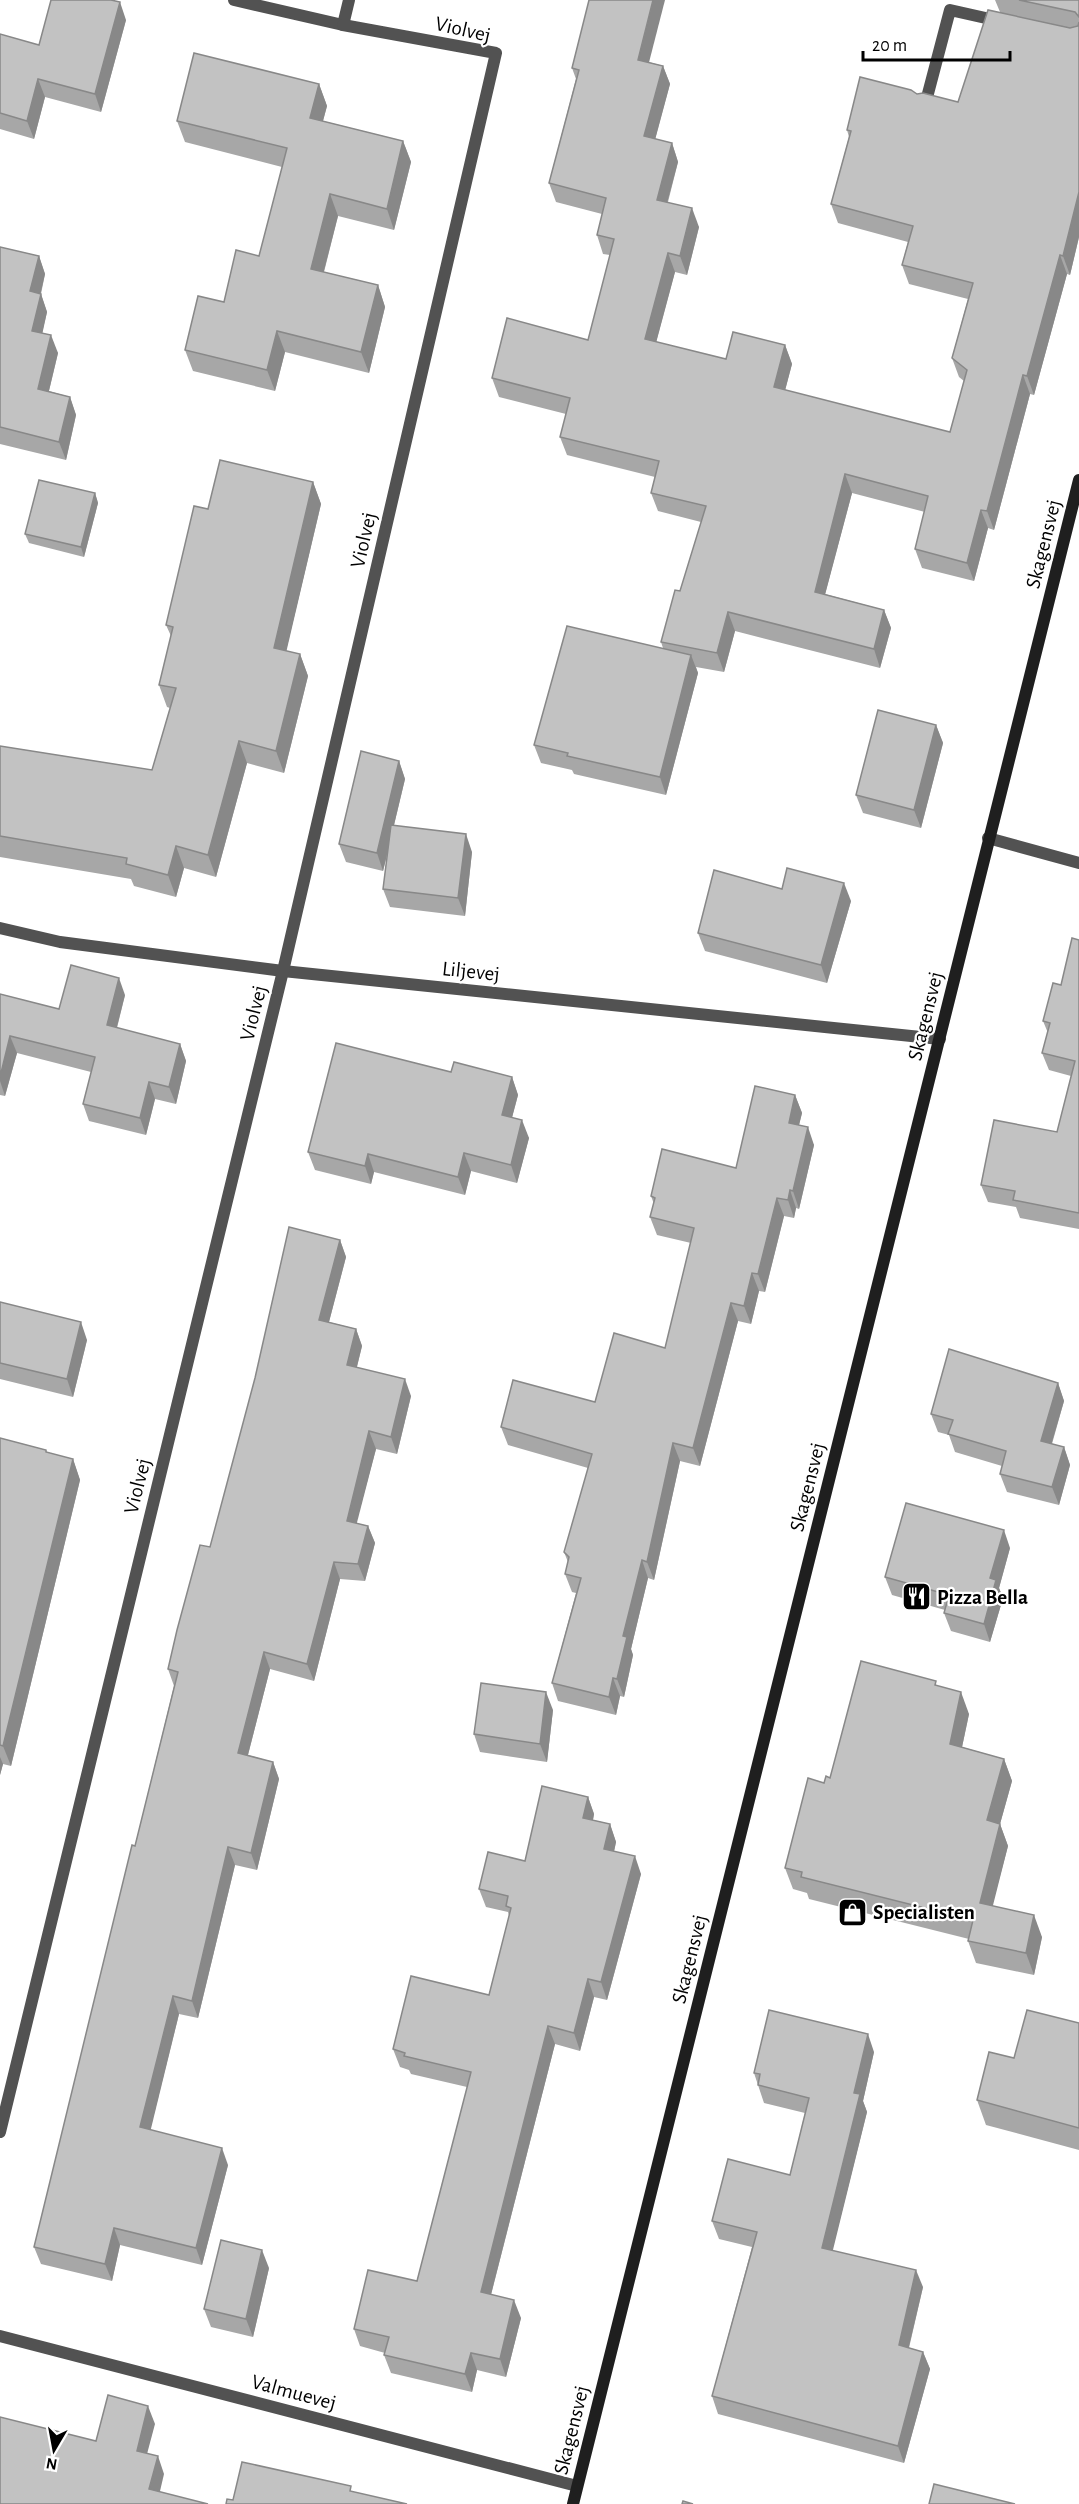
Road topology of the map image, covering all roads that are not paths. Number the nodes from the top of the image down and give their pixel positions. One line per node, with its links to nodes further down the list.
1 (234, 0): 4 (street)
2 (349, 0): 4 (street)
3 (1009, 23): 5 (street)
4 (342, 25): 10 (street, Violvej)
5 (925, 105)
6 (1079, 480): 7 (street, Skagensvej)
7 (988, 838): 8 (street); 11 (street, Skagensvej)
8 (1079, 863)
9 (0, 928): 10 (street, Liljevej)
10 (283, 971): 11 (street, Liljevej); 12 (street, Violvej)
11 (940, 1039): 14 (street, Skagensvej)
12 (0, 2132)
13 (0, 2336): 14 (street, Valmuevej)
14 (577, 2486): 15 (street, Skagensvej)
15 (573, 2504)

